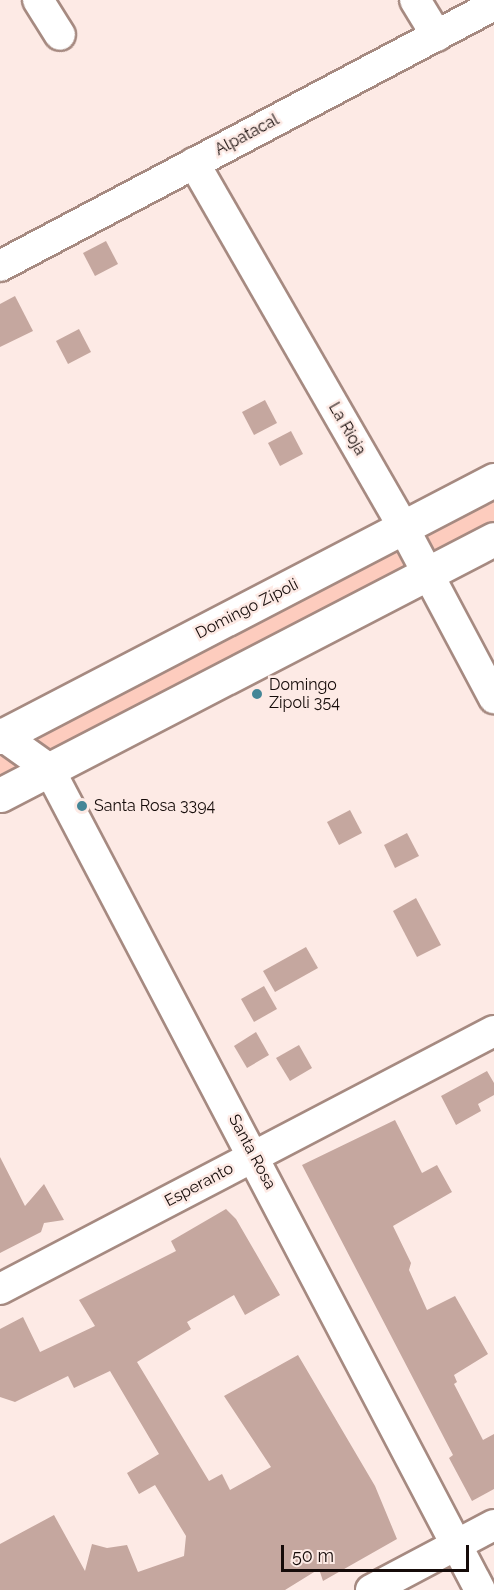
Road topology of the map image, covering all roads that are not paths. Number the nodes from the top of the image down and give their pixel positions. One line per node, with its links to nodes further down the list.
1 (38, 0): 4 (street)
2 (415, 0): 5 (street)
3 (494, 5): 5 (street, Alpatacal)
4 (60, 35)
5 (437, 36): 6 (street, Alpatacal)
6 (194, 163): 7 (street, Alpatacal); 9 (street, La Rioja)
7 (0, 266)
8 (494, 480): 9 (main road, Domingo Zípoli)
9 (403, 527): 11 (street, La Rioja); 13 (main road, Domingo Zípoli)
10 (494, 539): 11 (main road)
11 (428, 574): 12 (street, La Rioja); 14 (main road)
12 (494, 698)
13 (0, 736): 14 (street, Santa Rosa)
14 (49, 769): 15 (main road); 17 (street, Santa Rosa)
15 (0, 795)
16 (494, 1031): 17 (street, Esperanto)
17 (255, 1156): 18 (street, Esperanto); 20 (street, Santa Rosa)
18 (0, 1289)
19 (494, 1525): 20 (street)
20 (457, 1545): 21 (street); 22 (street, Santa Rosa)
21 (371, 1590)
22 (480, 1590)

